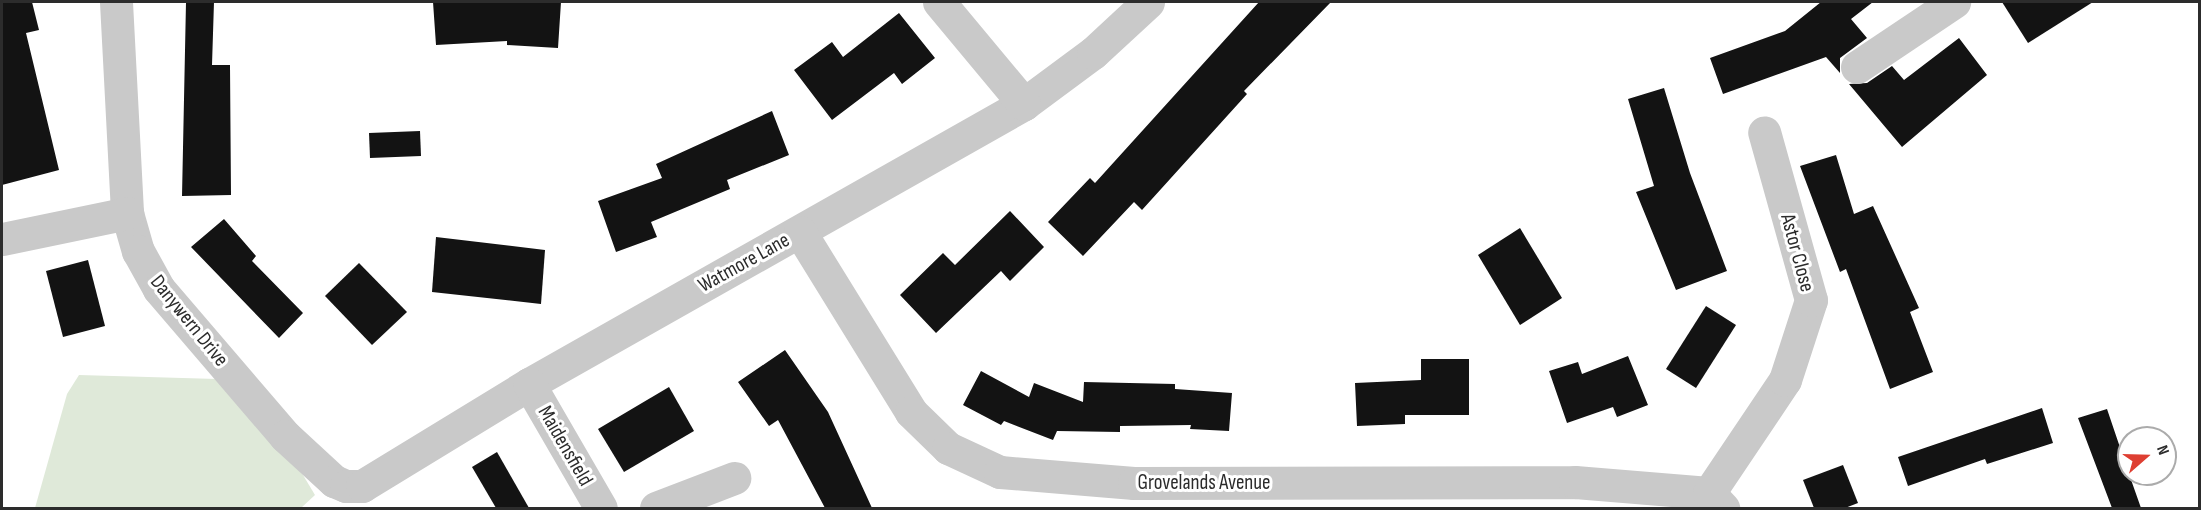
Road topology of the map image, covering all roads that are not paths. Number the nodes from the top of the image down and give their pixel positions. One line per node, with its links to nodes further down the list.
1 (116, 2): 8 (street, Danywern Drive)
2 (939, 2): 6 (street)
3 (1148, 2): 6 (street, Watmore Lane)
4 (1954, 2): 5 (street)
5 (1857, 67)
6 (1024, 104): 9 (street, Watmore Lane)
7 (1764, 132): 15 (street, Astor Close)
8 (127, 213): 10 (street); 14 (street, Danywern Drive)
9 (800, 232): 11 (street, Watmore Lane); 13 (street, Grovelands Avenue)
10 (2, 239)
11 (529, 384): 14 (street, Watmore Lane); 16 (street, Maidensfield)
12 (734, 478): 17 (street)
13 (1134, 496): 15 (street, Grovelands Avenue)
14 (341, 497)
15 (1716, 501)
16 (601, 508)
17 (656, 508)

